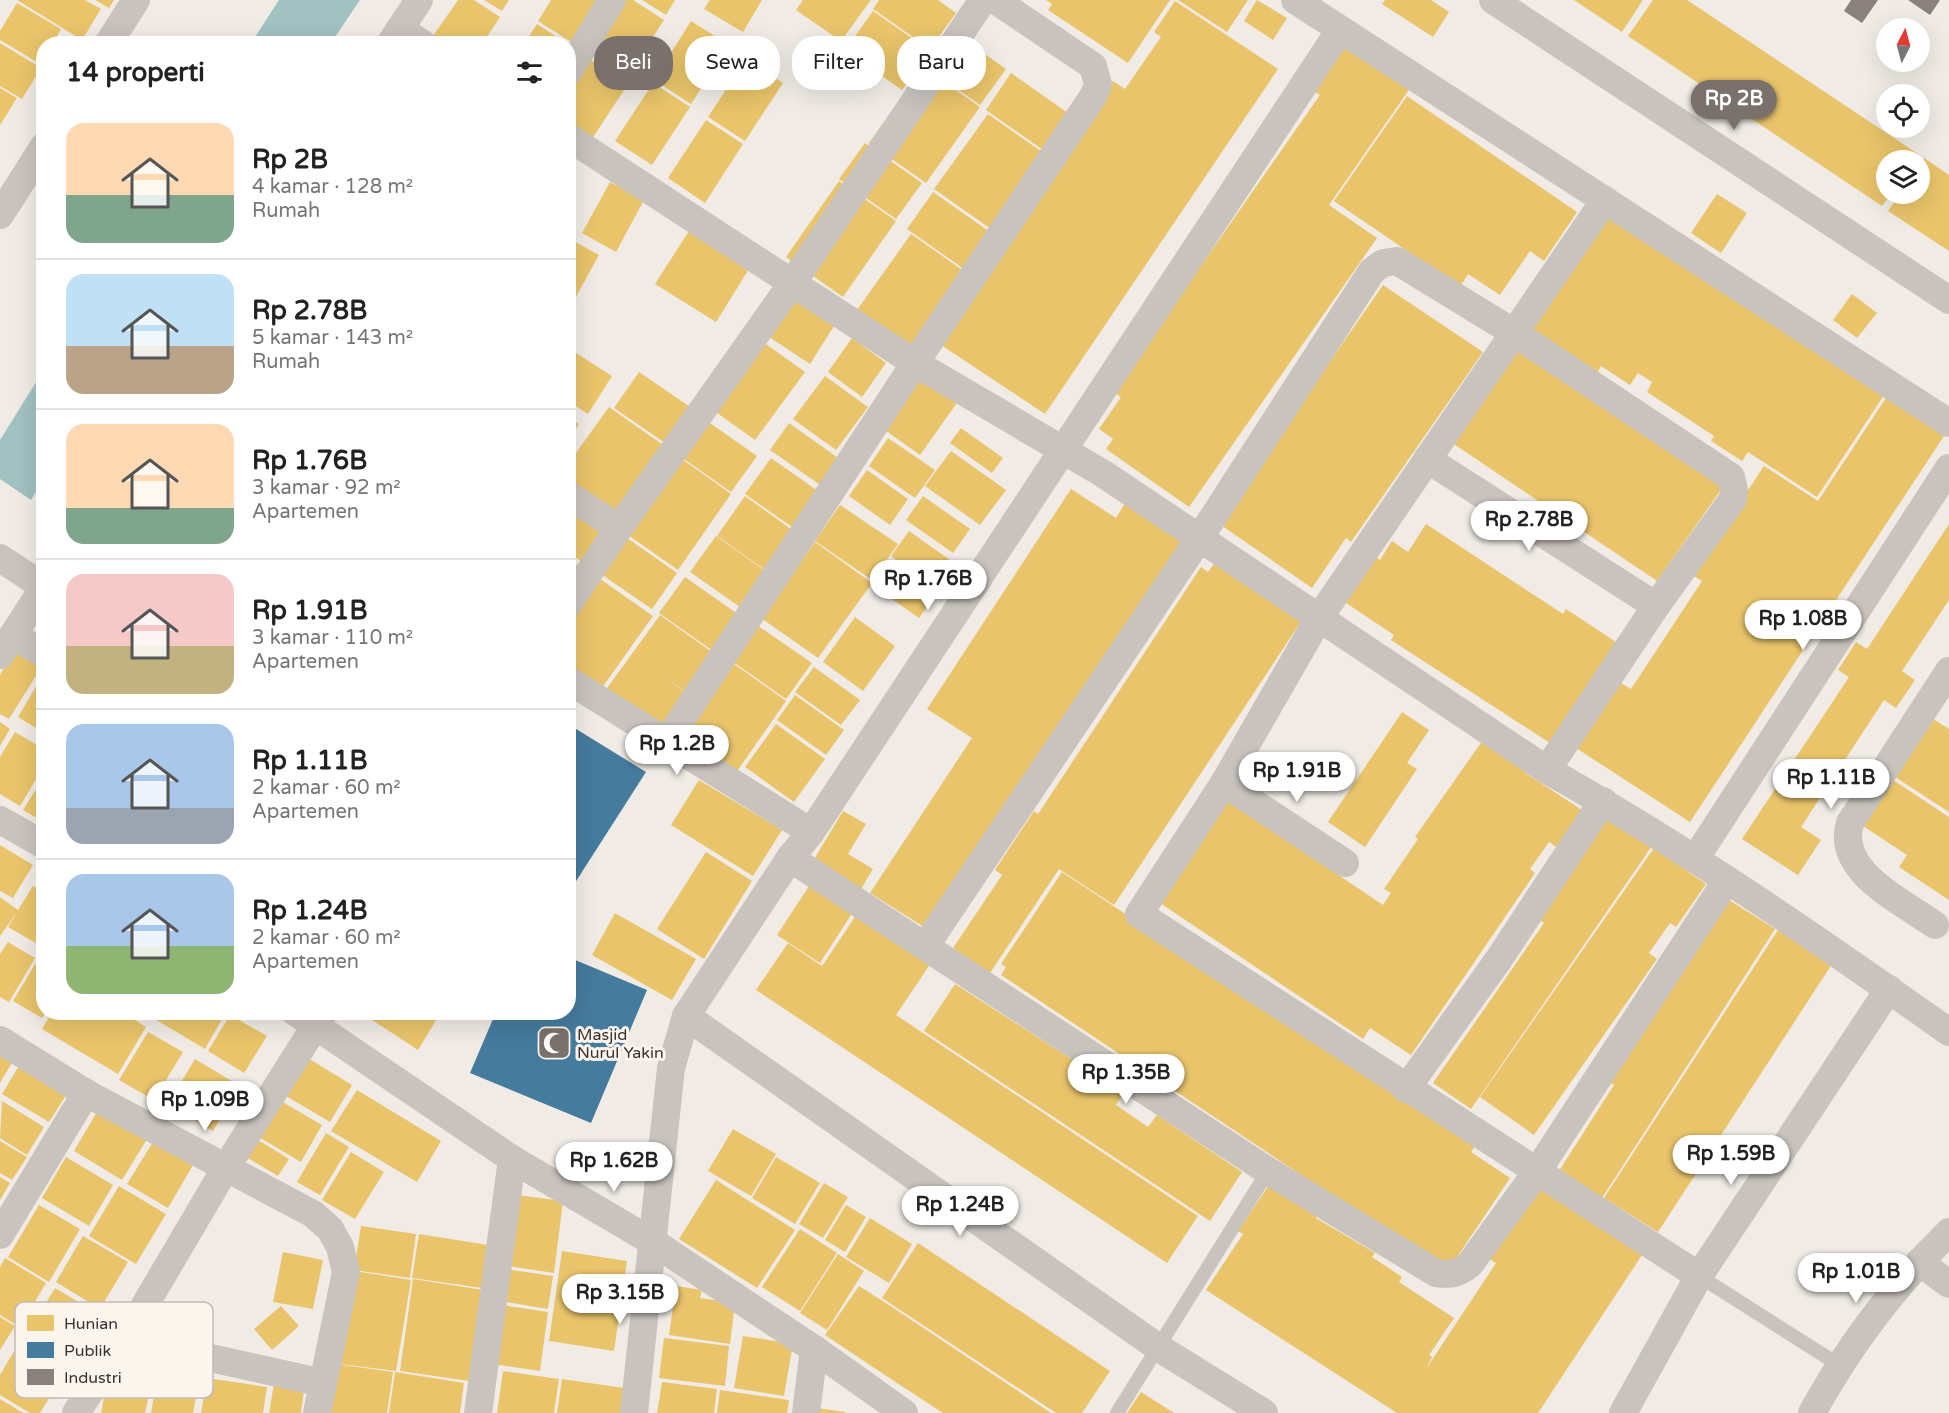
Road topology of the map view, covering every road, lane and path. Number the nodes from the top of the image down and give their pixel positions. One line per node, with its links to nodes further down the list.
1 (136, 0): 9 (street)
2 (419, 0): 10 (street)
3 (612, 0): 11 (street)
4 (983, 0): 16 (street)
5 (995, 0): 19 (street)
6 (1294, 0): 8 (street)
7 (1493, 0): 17 (street)
8 (1340, 30): 14 (street); 21 (street)
9 (113, 36)
10 (406, 36)
11 (576, 59)
12 (576, 142): 16 (street)
13 (36, 159): 15 (street)
14 (1605, 200): 18 (street); 20 (street)
15 (0, 215)
16 (793, 282): 19 (street); 25 (street)
17 (1949, 300)
18 (1513, 332): 22 (street); 26 (street); 31 (street)
19 (915, 363): 21 (street); 38 (street)
20 (1949, 423)
21 (1063, 447): 26 (street); 43 (street)
22 (1427, 459): 31 (street); 32 (street)
23 (1949, 468): 46 (street)
24 (576, 500): 25 (street)
25 (619, 528): 29 (street)
26 (1200, 536): 32 (street); 50 (street)
27 (0, 558): 28 (street)
28 (36, 582)
29 (576, 592)
30 (36, 599): 33 (street)
31 (1656, 606): 39 (street)
32 (1319, 618): 39 (street); 40 (street)
33 (6, 645): 34 (street)
34 (36, 652)
35 (1949, 671): 37 (street)
36 (576, 685): 38 (street)
37 (1941, 705): 49 (street)
38 (666, 743): 43 (street)
39 (1547, 770): 41 (street)
40 (1224, 783): 47 (street); 57 (street)
41 (1603, 801): 46 (street); 57 (street)
42 (0, 820): 44 (street)
43 (811, 832): 45 (street)
44 (36, 840)
45 (790, 858): 50 (street); 52 (street)
46 (1695, 860): 48 (street)
47 (1345, 863)
48 (1727, 880): 51 (street); 62 (street)
49 (1935, 925)
50 (926, 945): 61 (street)
51 (1889, 989): 55 (street); 67 (street)
52 (686, 1016): 65 (street); 70 (street)
53 (309, 1020): 60 (street)
54 (315, 1020): 59 (street)
55 (1949, 1032)
56 (0, 1040): 58 (street)
57 (1406, 1089): 62 (street)
58 (86, 1093): 60 (street); 64 (street)
59 (512, 1159): 65 (street); 78 (street)
60 (225, 1170): 69 (street); 74 (street)
61 (1268, 1171): 62 (street); 70 (lane)
62 (1536, 1173): 67 (street)
63 (1949, 1232): 66 (street)
64 (0, 1235)
65 (652, 1242): 71 (street); 79 (street)
66 (1919, 1262): 68 (street); 73 (street)
67 (1699, 1276): 73 (lane); 84 (street)
68 (1949, 1284)
69 (147, 1302)
70 (1159, 1348): 82 (lane); 83 (street)
71 (814, 1349): 80 (street); 81 (street)
72 (213, 1359): 74 (street)
73 (1839, 1365): 85 (street)
74 (323, 1383): 77 (street)
75 (86, 1398): 76 (street)
76 (76, 1413)
77 (317, 1413)
78 (478, 1413)
79 (634, 1413)
80 (806, 1413)
81 (904, 1413)
82 (1117, 1413)
83 (1264, 1413)
84 (1623, 1413)
85 (1812, 1413)

